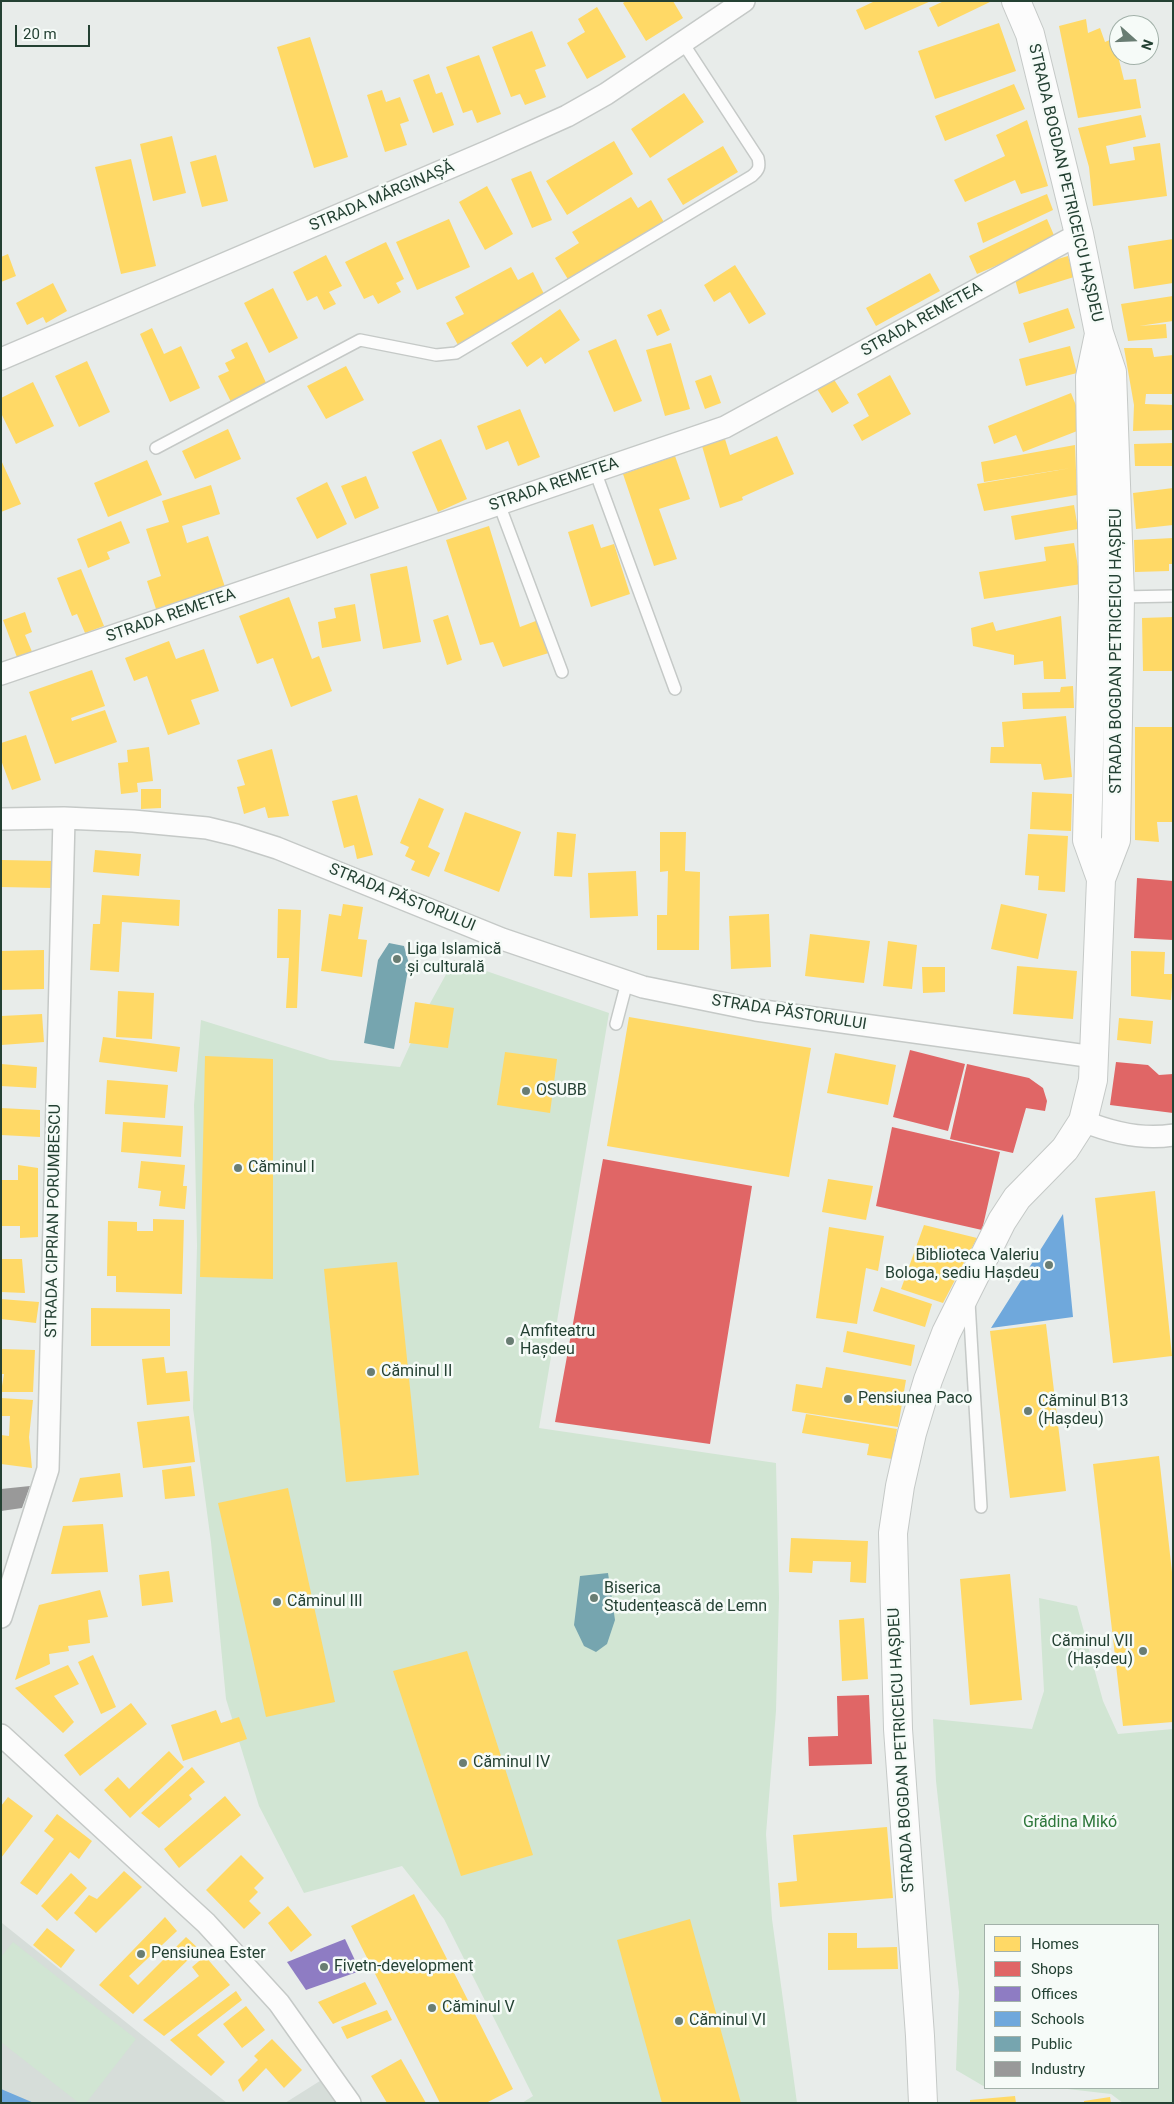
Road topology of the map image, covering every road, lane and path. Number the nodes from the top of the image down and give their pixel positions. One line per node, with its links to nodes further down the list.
1 (744, 1): 5 (street, STRADA MĂRGINAȘĂ)
2 (1016, 1): 4 (street, STRADA BOGDAN PETRICEICU HAȘDEU)
3 (1029, 1): 4 (street, STRADA BOGDAN PETRICEICU HAȘDEU)
4 (1030, 34): 6 (street, STRADA BOGDAN PETRICEICU HAȘDEU)
5 (683, 43): 8 (street, STRADA MĂRGINAȘĂ); 9 (lane)
6 (1079, 234): 7 (street, STRADA BOGDAN PETRICEICU HAȘDEU); 10 (street, STRADA REMETEA)
7 (1100, 333): 13 (street, STRADA BOGDAN PETRICEICU HAȘDEU); 19 (street, STRADA BOGDAN PETRICEICU HAȘDEU)
8 (1, 359)
9 (156, 448)
10 (595, 471): 11 (street, STRADA REMETEA); 16 (lane)
11 (499, 504): 14 (lane); 15 (street, STRADA REMETEA)
12 (1173, 596): 13 (lane)
13 (1120, 597): 19 (street, STRADA BOGDAN PETRICEICU HAȘDEU)
14 (562, 672)
15 (1, 674)
16 (675, 689)
17 (64, 818): 18 (street, STRADA PĂSTORULUI); 20 (street, STRADA PĂSTORULUI); 27 (street, STRADA CIPRIAN PORUMBESCU)
18 (1, 819)
19 (1101, 879): 22 (street, STRADA BOGDAN PETRICEICU HAȘDEU)
20 (627, 982): 21 (lane); 22 (street, STRADA PĂSTORULUI)
21 (616, 1024)
22 (1094, 1057): 23 (street, STRADA BOGDAN PETRICEICU HAȘDEU)
23 (1083, 1121): 24 (street); 25 (street, STRADA BOGDAN PETRICEICU HAȘDEU)
24 (1173, 1135)
25 (968, 1287): 26 (lane); 30 (street, STRADA BOGDAN PETRICEICU HAȘDEU)
26 (981, 1506)
27 (1, 1617)
28 (1, 1735): 29 (street)
29 (350, 2103)
30 (923, 2103)

